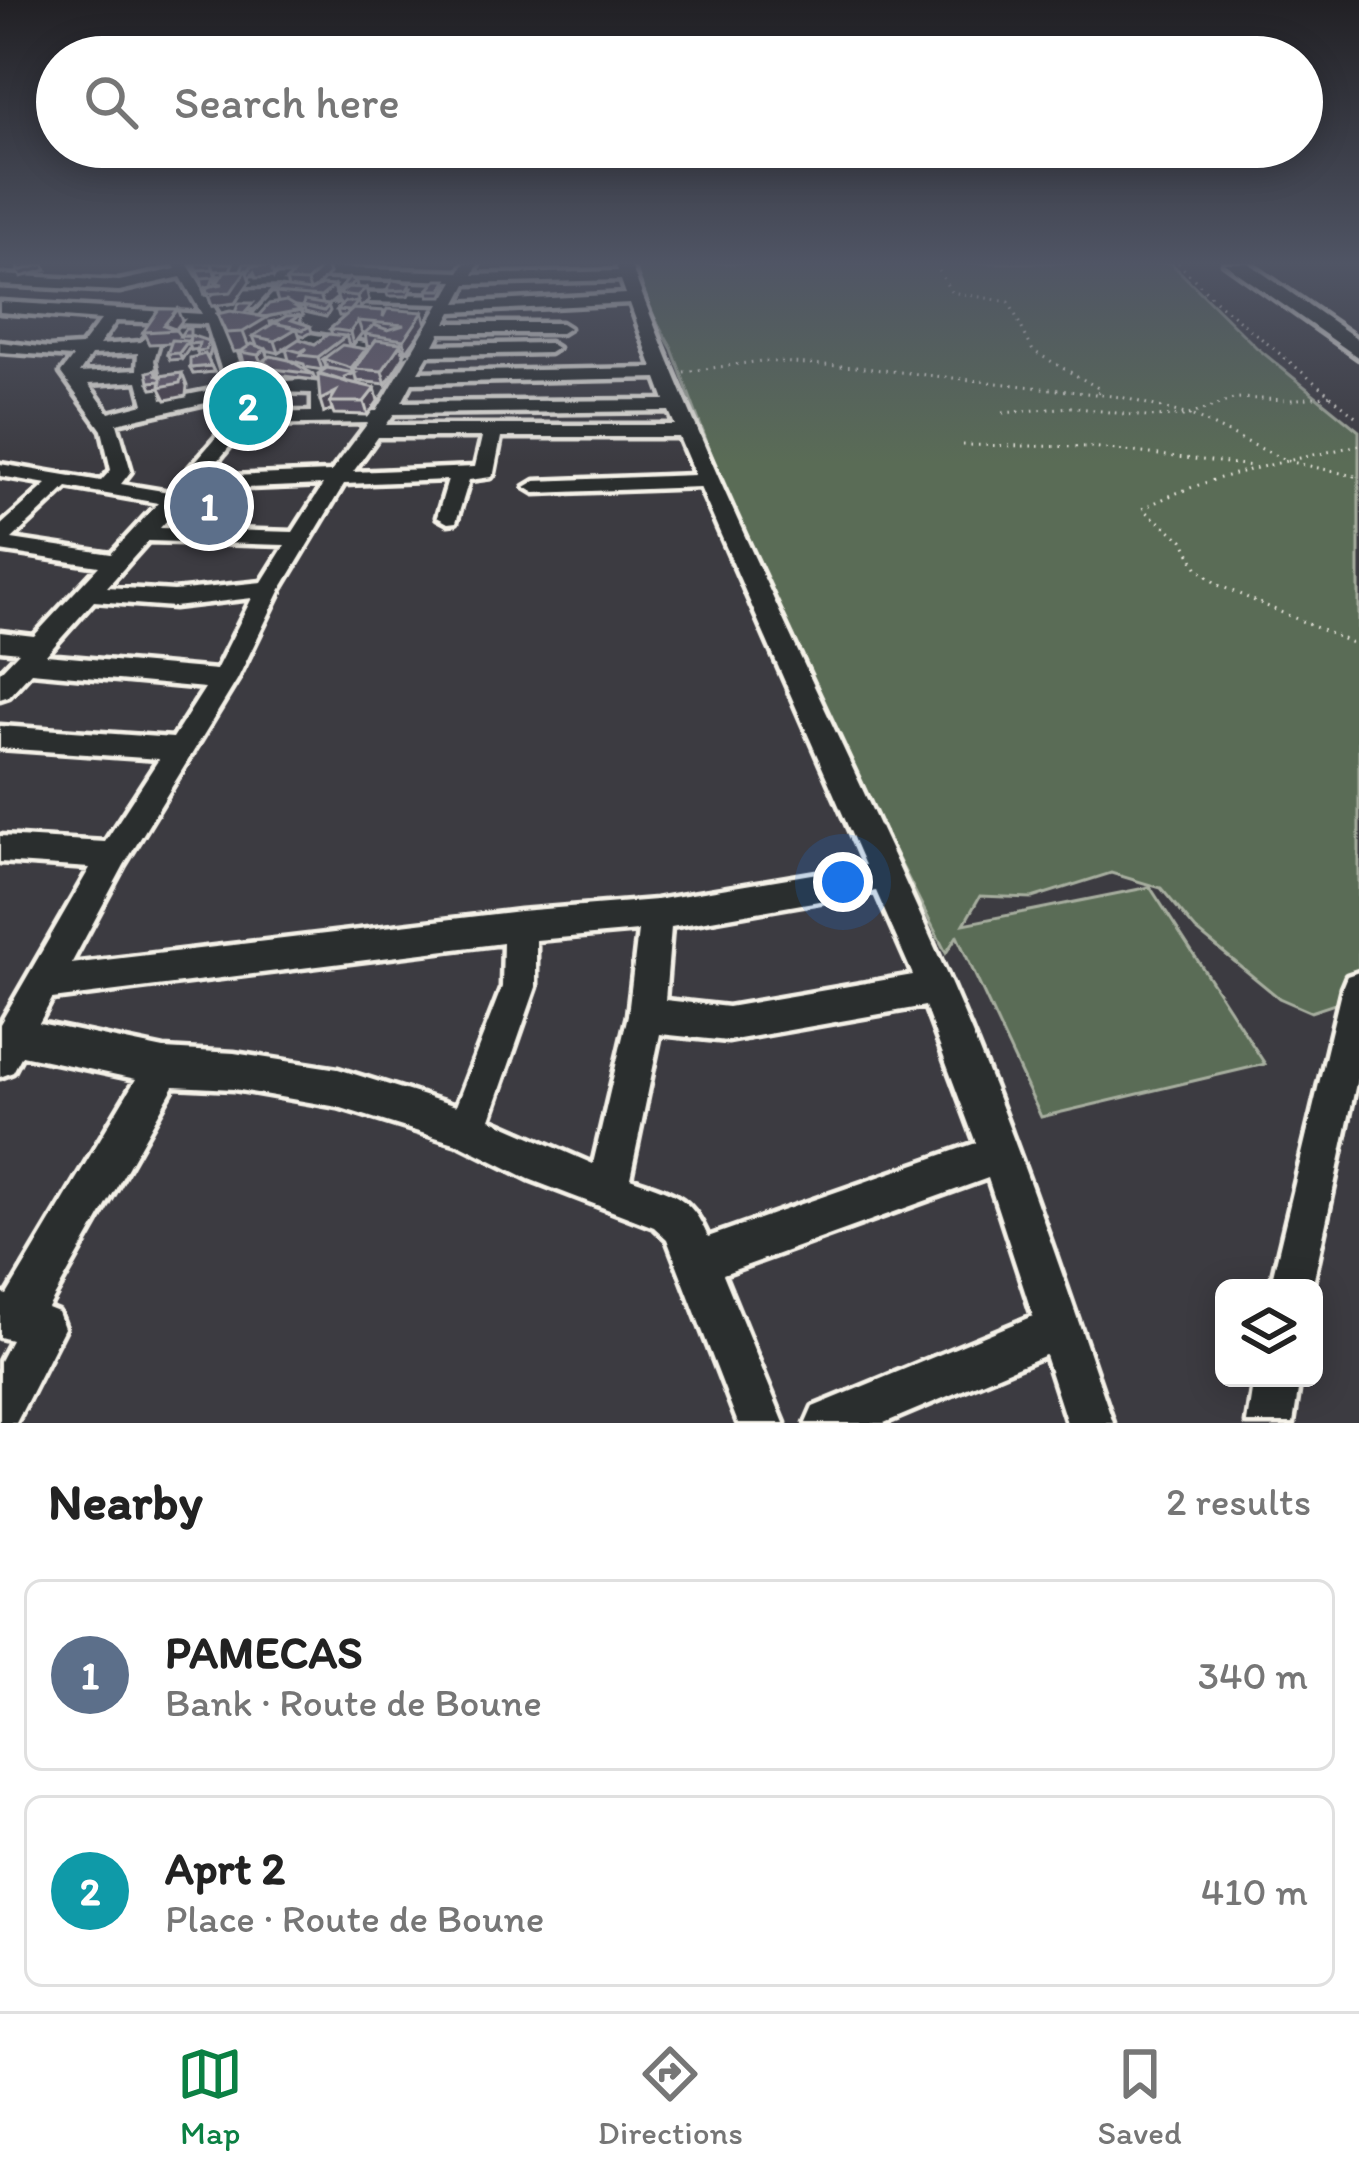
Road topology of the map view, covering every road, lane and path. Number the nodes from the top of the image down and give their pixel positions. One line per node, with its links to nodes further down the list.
1 (101, 329): 18 (street)
2 (158, 329): 16 (street)
3 (217, 329): 26 (street)
4 (256, 329): 14 (street)
5 (342, 329): 14 (street)
6 (381, 329): 14 (street)
7 (432, 329): 35 (street)
8 (483, 329): 17 (street)
9 (489, 329): 23 (street)
10 (647, 329): 23 (street)
11 (1022, 329): 28 (path)
12 (1251, 329): 27 (path)
13 (1328, 329): 19 (highway)
14 (323, 342): 21 (street)
15 (0, 347): 20 (street)
16 (146, 347): 18 (street); 24 (street)
17 (549, 348)
18 (83, 351): 20 (street); 25 (street)
19 (1359, 351)
20 (37, 352): 22 (street)
21 (289, 360)
22 (0, 368)
23 (664, 373): 28 (path); 33 (street)
24 (145, 375): 25 (street); 29 (street)
25 (75, 380): 37 (street)
26 (240, 393): 29 (street); 31 (street); 34 (street)
27 (1333, 395): 32 (path); 36 (path)
28 (1097, 397): 32 (path)
29 (154, 405): 37 (street)
30 (1003, 413): 32 (path)
31 (321, 415): 34 (street); 35 (street)
32 (1189, 415): 41 (path)
33 (682, 418): 35 (street); 38 (street); 47 (street)
34 (241, 419): 51 (street)
35 (382, 419): 38 (street); 46 (street)
36 (1359, 419)
37 (106, 420): 50 (street)
38 (492, 434): 44 (street)
39 (963, 445): 42 (path)
40 (1359, 445): 41 (path)
41 (1287, 461): 42 (path); 45 (path)
42 (1259, 467): 60 (path)
43 (0, 470): 48 (street)
44 (461, 473): 46 (street); 52 (street)
45 (1359, 477)
46 (337, 479): 51 (street); 54 (street)
47 (705, 481): 49 (street); 68 (street)
48 (60, 483): 50 (street); 55 (street)
49 (535, 487)
50 (105, 489): 51 (street)
51 (180, 492): 53 (street)
52 (448, 517)
53 (142, 534): 54 (street); 56 (street)
54 (301, 539): 57 (street)
55 (0, 541): 56 (street)
56 (116, 562): 58 (street)
57 (269, 589): 58 (street); 62 (street)
58 (88, 593): 61 (street)
59 (0, 641): 61 (street)
60 (1359, 646)
61 (33, 653): 62 (street); 63 (street)
62 (224, 680): 65 (street)
63 (0, 689)
64 (0, 737): 65 (street)
65 (177, 749): 67 (street)
66 (0, 849): 67 (street)
67 (113, 856): 71 (street)
68 (883, 876): 69 (street); 72 (street)
69 (656, 916): 70 (street); 74 (street)
70 (520, 926): 71 (street); 77 (street)
71 (41, 984): 75 (street)
72 (935, 988): 74 (street); 78 (street)
73 (1359, 988): 81 (street)
74 (646, 1015): 79 (street)
75 (5, 1048): 76 (street)
76 (164, 1067): 77 (street); 82 (street)
77 (467, 1128): 79 (street)
78 (1001, 1154): 80 (street); 83 (street)
79 (608, 1186): 80 (street)
80 (697, 1262): 86 (street)
81 (1294, 1279)
82 (9, 1316): 85 (street)
83 (1058, 1327): 87 (street); 88 (street)
84 (1275, 1387): 89 (street)
85 (0, 1407)
86 (761, 1423)
87 (829, 1423)
88 (1090, 1423)
89 (1270, 1423)

